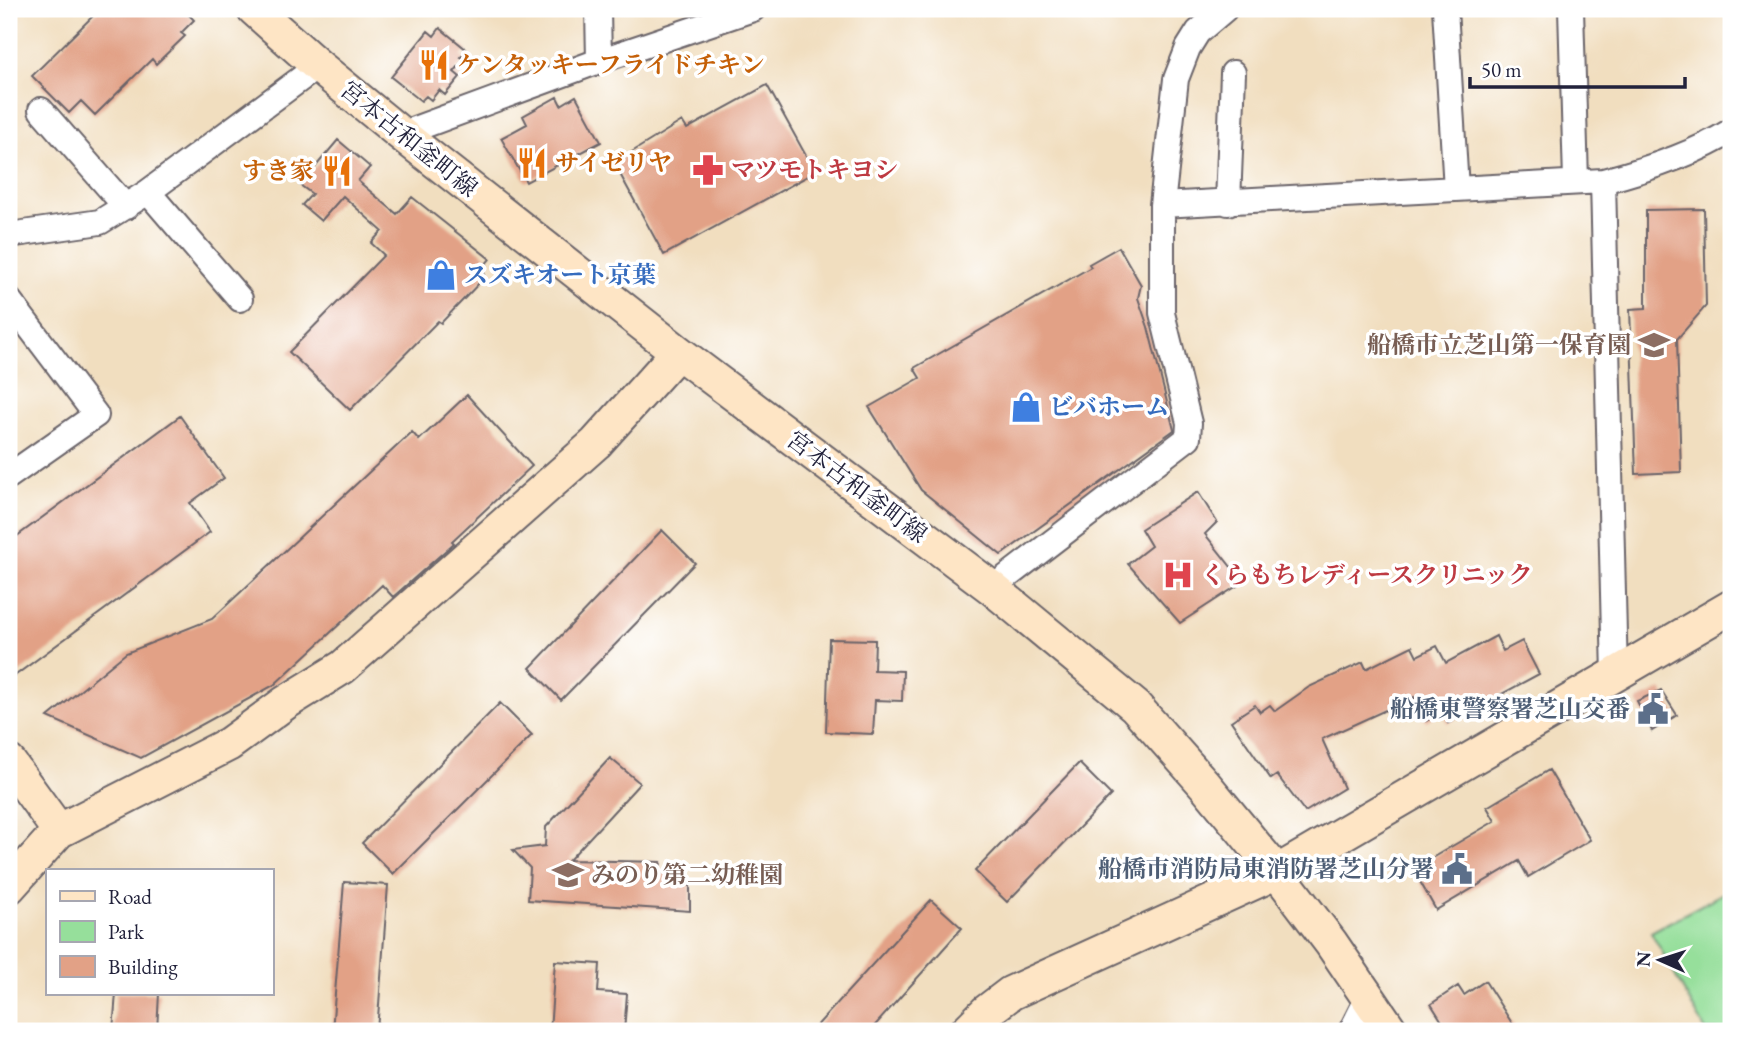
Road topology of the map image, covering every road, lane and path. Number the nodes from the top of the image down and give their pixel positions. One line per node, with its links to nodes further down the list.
1 (254, 9): 8 (street, 宮本古和釜町線)
2 (597, 9): 7 (street)
3 (753, 9): 7 (street)
4 (1225, 9): 18 (street)
5 (1445, 9): 15 (street)
6 (1571, 9): 13 (street)
7 (599, 61): 12 (street)
8 (318, 66): 12 (street, 宮本古和釜町線); 16 (street)
9 (1233, 73): 17 (street)
10 (41, 110): 19 (street)
11 (1731, 131): 14 (street)
12 (401, 134): 23 (street, 宮本古和釜町線)
13 (1576, 181): 14 (street); 15 (street)
14 (1603, 181): 27 (street)
15 (1456, 189): 17 (street)
16 (148, 192): 19 (street); 21 (street)
17 (1228, 203): 18 (street)
18 (1162, 205): 25 (street)
19 (126, 207): 20 (street)
20 (9, 235)
21 (240, 299)
22 (9, 300): 24 (street)
23 (678, 352): 25 (street, 宮本古和釜町線); 29 (street)
24 (9, 477)
25 (992, 588): 30 (street, 宮本古和釜町線)
26 (1731, 607): 27 (street)
27 (1615, 676): 30 (street)
28 (9, 762): 29 (street)
29 (60, 831): 31 (street)
30 (1277, 872): 32 (street, 宮本古和釜町線); 33 (street)
31 (9, 887)
32 (1368, 997): 34 (street); 35 (street, 宮本古和釜町線)
33 (967, 1031)
34 (1351, 1031)
35 (1391, 1031)

